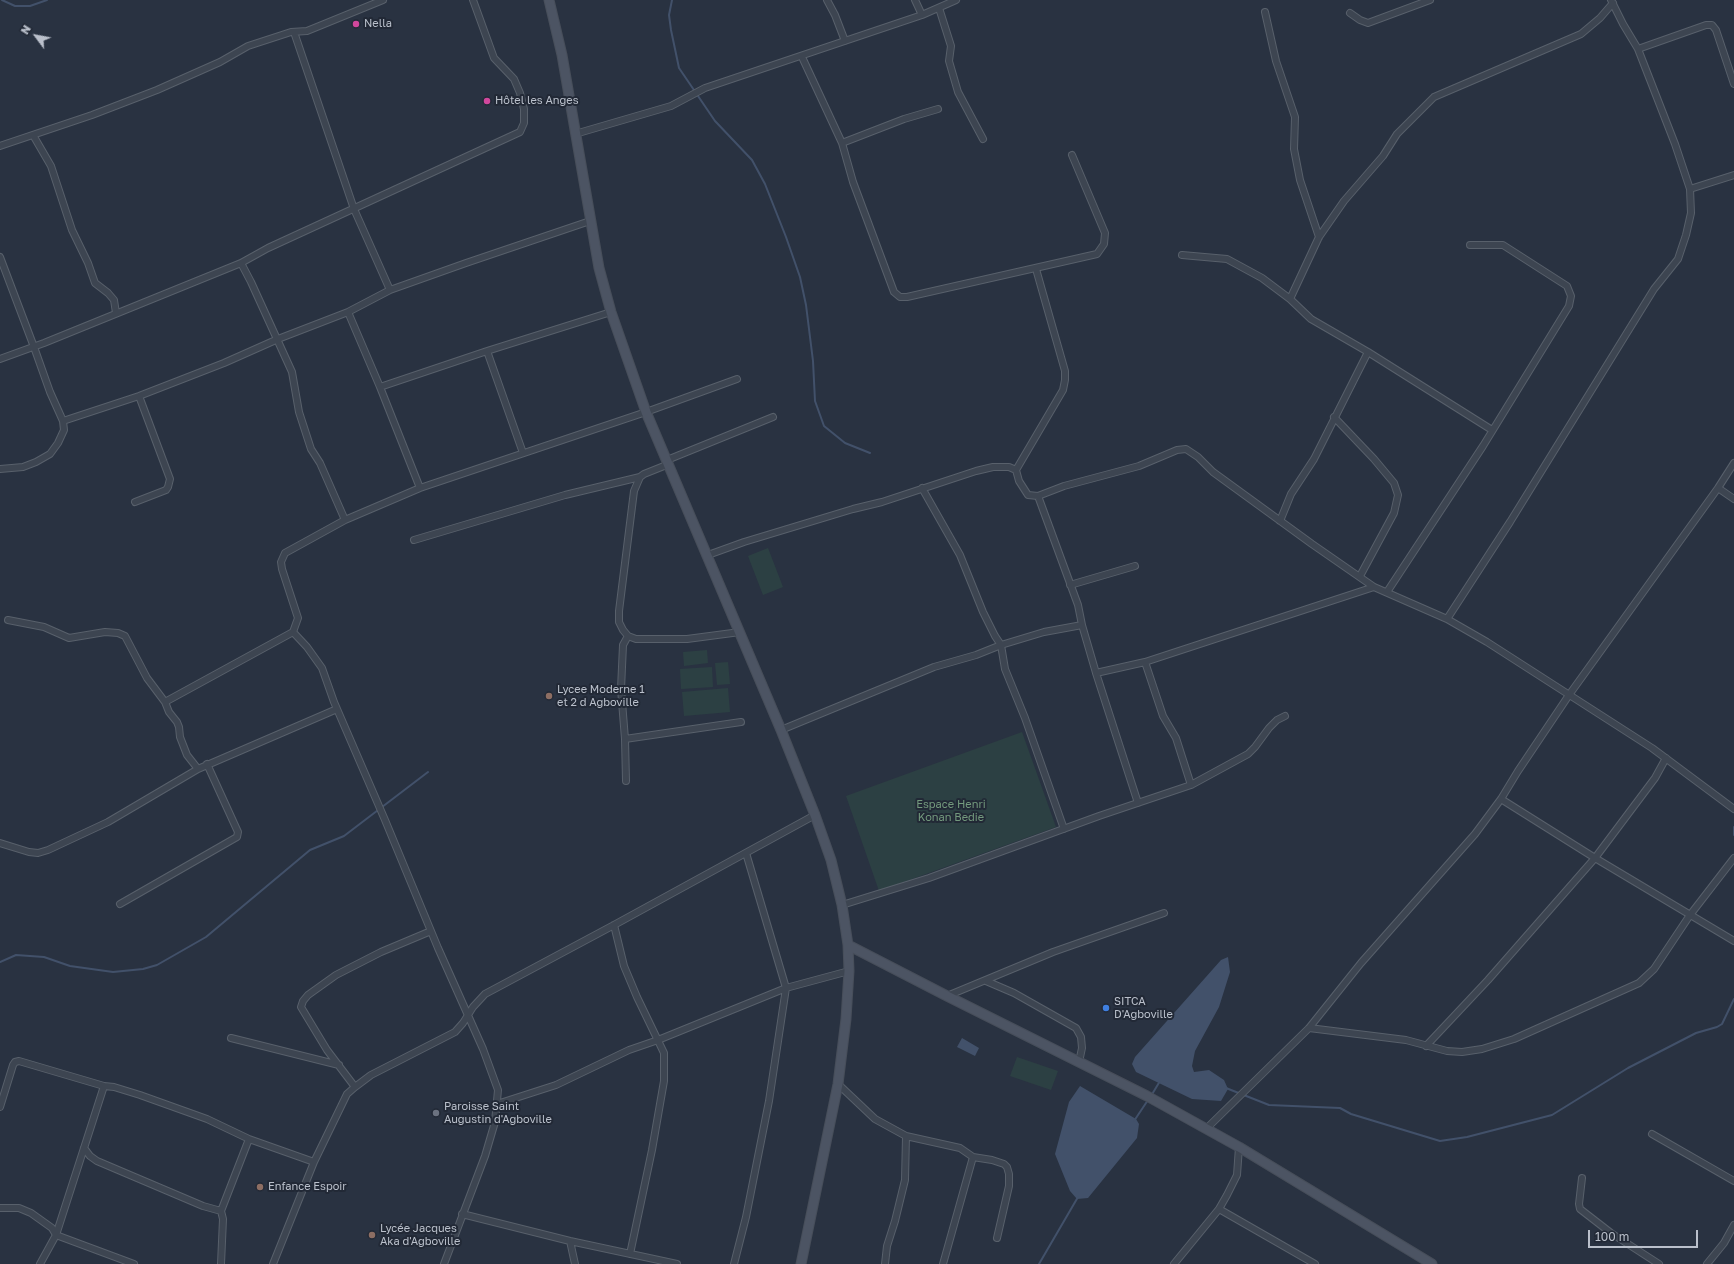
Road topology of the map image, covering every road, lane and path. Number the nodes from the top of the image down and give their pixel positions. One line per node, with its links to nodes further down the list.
1 (383, 0): 13 (street)
2 (473, 0): 27 (street)
3 (549, 0): 19 (main road)
4 (827, 0): 14 (street)
5 (915, 0): 12 (street)
6 (956, 0): 9 (street)
7 (1430, 0): 11 (street)
8 (1612, 1): 15 (street); 29 (street)
9 (939, 8): 12 (street); 21 (street)
10 (1265, 12): 29 (street)
11 (1350, 13)
12 (922, 15): 14 (street)
13 (294, 32): 20 (street); 27 (street)
14 (845, 41): 16 (street)
15 (1638, 48): 17 (street); 26 (street)
16 (802, 57): 19 (street); 22 (street)
17 (1734, 84)
18 (938, 109): 22 (street)
19 (575, 134): 28 (main road)
20 (33, 135): 23 (street); 39 (street)
21 (983, 139)
22 (842, 143): 34 (street)
23 (0, 146)
24 (1072, 155): 34 (street)
25 (1734, 175): 26 (street)
26 (1690, 189): 75 (street)
27 (354, 210): 33 (street); 35 (street)
28 (590, 221): 35 (street); 38 (main road)
29 (1319, 237): 36 (street)
30 (1470, 245): 52 (street)
31 (1182, 255): 36 (street)
32 (0, 257): 41 (street)
33 (241, 263): 39 (street); 40 (street)
34 (1036, 269): 57 (street)
35 (390, 290): 37 (street)
36 (1290, 299): 43 (street)
37 (348, 312): 40 (street); 46 (street)
38 (611, 312): 42 (street); 48 (main road)
39 (116, 313): 41 (street)
40 (278, 339): 47 (street); 65 (street)
41 (34, 346): 44 (street); 51 (street)
42 (486, 351): 46 (street); 53 (street)
43 (1368, 352): 50 (street); 52 (street)
44 (0, 358)
45 (737, 379): 48 (street)
46 (380, 387): 59 (street)
47 (139, 396): 51 (street); 64 (street)
48 (646, 412): 53 (street); 54 (main road)
49 (773, 417): 54 (street)
50 (1334, 417): 66 (street); 70 (street)
51 (63, 421): 56 (street)
52 (1492, 430): 73 (street)
53 (523, 453): 59 (street)
54 (668, 462): 58 (street); 68 (main road)
55 (1734, 463): 61 (street)
56 (0, 468)
57 (1016, 470): 60 (street); 62 (street)
58 (640, 477): 67 (street); 79 (street)
59 (420, 488): 65 (street)
60 (922, 488): 68 (street); 80 (street)
61 (1718, 488): 63 (street); 83 (street)
62 (1038, 496): 66 (street); 71 (street)
63 (1734, 499)
64 (135, 502)
65 (345, 520): 77 (street)
66 (1280, 520): 70 (street)
67 (414, 540)
68 (708, 555): 78 (main road)
69 (1135, 566): 71 (street)
70 (1360, 576): 72 (street)
71 (1070, 585): 76 (street)
72 (1374, 587): 73 (street); 81 (street)
73 (1387, 592): 75 (street)
74 (8, 620): 84 (street)
75 (1447, 620): 83 (street)
76 (1082, 625): 80 (street); 82 (street)
77 (293, 632): 84 (street); 85 (street)
78 (740, 632): 79 (street); 88 (main road)
79 (628, 636): 89 (street)
80 (1001, 645): 88 (street); 99 (street)
81 (1145, 662): 82 (street); 94 (street)
82 (1096, 673): 96 (street)
83 (1569, 695): 90 (street); 95 (street)
84 (165, 702): 92 (street)
85 (337, 709): 91 (street); 109 (street)
86 (1285, 716): 94 (street)
87 (741, 722): 89 (street)
88 (781, 730): 98 (main road)
89 (625, 739): 93 (street)
90 (1666, 758): 97 (street); 102 (street)
91 (207, 764): 92 (street); 104 (street)
92 (198, 768): 100 (street)
93 (626, 781)
94 (1191, 785): 96 (street)
95 (1501, 799): 102 (street); 117 (street)
96 (1138, 803): 99 (street)
97 (1734, 809)
98 (815, 815): 101 (street); 105 (main road)
99 (1064, 829): 105 (street)
100 (0, 843)
101 (746, 853): 108 (street); 114 (street)
102 (1595, 858): 107 (street); 120 (street)
103 (1734, 858): 107 (street)
104 (120, 904)
105 (842, 905): 111 (main road)
106 (1164, 913): 113 (street)
107 (1690, 915): 110 (street); 120 (street)
108 (614, 926): 116 (street); 119 (street)
109 (431, 931): 116 (street); 122 (street)
110 (1734, 940)
111 (848, 945): 112 (main road); 115 (main road)
112 (849, 971): 114 (street); 123 (main road)
113 (986, 981): 115 (street); 121 (street)
114 (786, 988): 119 (street); 155 (street)
115 (947, 996): 121 (main road)
116 (468, 1017): 125 (street); 126 (street)
117 (1309, 1028): 120 (street); 128 (street)
118 (231, 1038): 122 (street)
119 (658, 1040): 126 (street); 146 (street)
120 (1426, 1046)
121 (1079, 1062): 128 (main road)
122 (339, 1065): 125 (street)
123 (838, 1084): 130 (street); 156 (main road)
124 (104, 1086): 127 (street); 131 (street); 133 (street)
125 (355, 1087): 135 (street)
126 (497, 1104): 141 (street)
127 (0, 1107)
128 (1206, 1129): 132 (main road)
129 (1652, 1134): 137 (street)
130 (906, 1136): 134 (street); 157 (street)
131 (249, 1139): 135 (street); 140 (street)
132 (1239, 1147): 139 (street); 147 (main road)
133 (84, 1148): 140 (street); 143 (street)
134 (973, 1157): 144 (street); 158 (street)
135 (314, 1162): 151 (street)
136 (1582, 1178): 162 (street)
137 (1734, 1181)
138 (1, 1208): 143 (street)
139 (1219, 1208): 159 (street); 160 (street)
140 (221, 1211): 150 (street)
141 (462, 1214): 145 (street); 152 (street)
142 (1734, 1225): 163 (street)
143 (56, 1235): 148 (street); 149 (street)
144 (997, 1238)
145 (570, 1241): 146 (street); 153 (street)
146 (630, 1254): 154 (street)
147 (1421, 1261): 161 (main road)
148 (40, 1264)
149 (134, 1264)
150 (221, 1264)
151 (272, 1264)
152 (444, 1264)
153 (575, 1264)
154 (677, 1264)
155 (734, 1264)
156 (801, 1264)
157 (885, 1264)
158 (943, 1264)
159 (1174, 1264)
160 (1315, 1264)
161 (1432, 1264)
162 (1659, 1264)
163 (1707, 1264)

